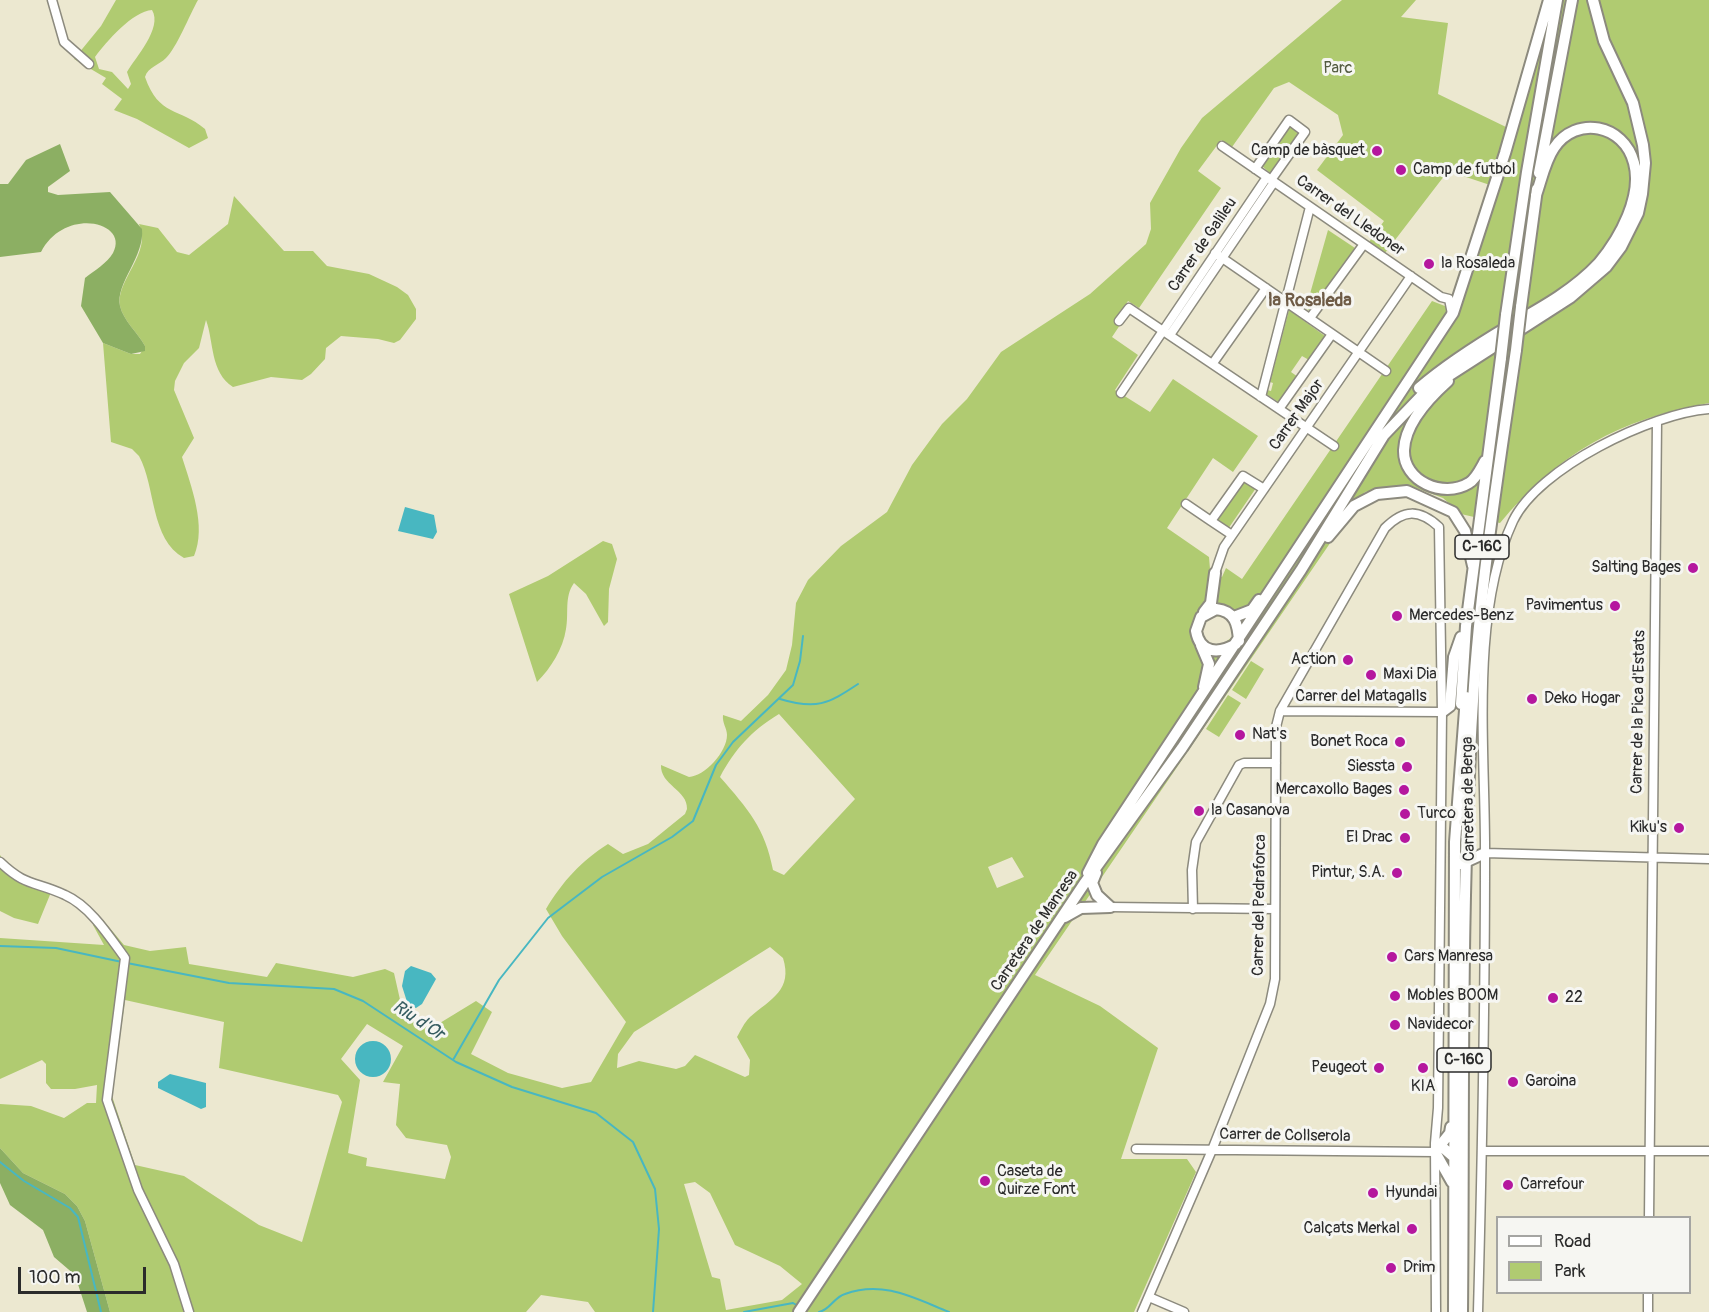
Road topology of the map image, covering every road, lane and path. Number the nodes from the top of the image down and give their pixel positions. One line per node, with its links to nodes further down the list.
1 (52, 0): 7 (street)
2 (1549, 0): 19 (main road)
3 (1557, 0): 18 (main road)
4 (1564, 0): 18 (main road, C-16C)
5 (1572, 0): 11 (main road, C-16C)
6 (1593, 0): 26 (main road)
7 (89, 64)
8 (1222, 146): 9 (street, Carrer del Lledoner)
9 (1255, 169): 10 (street, Carrer del Lledoner); 10 (street, Carrer de Galileu)
10 (1271, 180): 12 (street, Carrer del Lledoner); 14 (street, Carrer de Galileu)
11 (1536, 195): 18 (main road, C-16C); 33 (main road)
12 (1310, 207): 13 (street, Carrer del Lledoner); 17 (street)
13 (1364, 244): 15 (street, Carrer del Lledoner); 20 (street)
14 (1219, 256): 16 (street); 22 (street, Carrer de Galileu)
15 (1411, 276): 19 (street, Carrer del Lledoner); 24 (street, Carrer Major)
16 (1266, 288): 17 (street); 27 (street)
17 (1286, 302): 20 (street); 30 (street)
18 (1513, 311): 25 (main road, C-16C, bridge); 25 (main road, bridge)
19 (1452, 315): 33 (main road)
20 (1310, 318): 23 (street)
21 (1119, 321): 22 (street)
22 (1166, 333): 27 (street); 29 (street, Carrer de Galileu)
23 (1332, 334): 24 (street); 31 (street)
24 (1358, 352): 28 (street); 35 (street, Carrer Major)
25 (1508, 354): 37 (main road); 56 (main road, C-16C); 58 (main road, C-16C)
26 (1473, 358): 37 (main road); 44 (main road)
27 (1213, 363): 30 (street)
28 (1386, 370)
29 (1121, 393)
30 (1261, 397): 31 (street)
31 (1279, 409): 35 (street)
32 (1709, 409): 34 (street, Carretera de Berga)
33 (1388, 415): 46 (main road)
34 (1657, 422): 59 (street, Carretera de Berga); 60 (street, Carrer de la Pica d'Estats)
35 (1306, 428): 36 (street); 38 (street, Carrer Major)
36 (1334, 446)
37 (1487, 458): 43 (main road)
38 (1264, 489): 40 (street); 42 (street, Carrer Major)
39 (1186, 504): 40 (street)
40 (1211, 521): 42 (street)
41 (1438, 527): 53 (street, Carrer del Pedraforca); 54 (street, Carretera de Berga)
42 (1232, 535): 45 (street, Carrer Major)
43 (1473, 566): 44 (main road); 49 (main road)
44 (1301, 570): 50 (main road); 55 (main road, Carretera de Manresa)
45 (1215, 573): 47 (main road); 48 (main road)
46 (1279, 578): 47 (main road); 50 (main road)
47 (1229, 614): 48 (main road); 50 (main road)
48 (1201, 617): 51 (main road)
49 (1466, 626): 54 (main road); 56 (main road)
50 (1239, 642): 51 (main road); 52 (main road); 55 (main road)
51 (1201, 644): 52 (main road)
52 (1198, 701): 65 (main road)
53 (1280, 711): 54 (street, Carrer del Matagalls); 57 (street, Carrer del Pedraforca)
54 (1442, 712): 74 (street, Carretera de Berga)
55 (1197, 726): 64 (main road, Carretera de Manresa)
56 (1463, 740): 70 (main road, C-16C)
57 (1276, 763): 67 (street); 68 (street, Carrer del Pedraforca)
58 (1469, 809): 59 (main road); 62 (main road, C-16C)
59 (1485, 854): 60 (street); 62 (main road); 76 (street, Carretera de Berga)
60 (1653, 857): 61 (street); 77 (street, Carrer de la Pica d'Estats)
61 (1709, 859)
62 (1466, 860): 70 (main road); 71 (main road, C-16C)
63 (0, 862): 86 (street)
64 (1099, 865): 65 (main road, Carretera de Manresa); 66 (main road)
65 (1084, 884): 69 (main road, Carretera de Manresa)
66 (1110, 907): 67 (street); 69 (main road)
67 (1193, 909): 68 (street)
68 (1275, 909): 75 (street, Carrer del Pedraforca)
69 (1059, 921): 87 (main road, Carretera de Manresa)
70 (1457, 935): 72 (main road, C-16C)
71 (1464, 1089): 79 (main road); 83 (main road, C-16C)
72 (1454, 1106): 74 (main road); 79 (main road, C-16C)
73 (1136, 1149): 75 (street, Carrer de Collserola)
74 (1438, 1149): 75 (street, Carrer de Collserola); 79 (main road); 80 (main road); 90 (street, Carretera de Berga)
75 (1212, 1150): 85 (street, Carrer del Pedraforca)
76 (1482, 1151): 77 (street); 93 (street, Carretera de Berga)
77 (1650, 1151): 78 (street); 82 (street, Carrer de la Pica d'Estats)
78 (1709, 1151)
79 (1454, 1156): 80 (main road); 81 (main road, C-16C); 83 (main road)
80 (1443, 1163): 81 (main road)
81 (1452, 1182): 91 (main road, C-16C)
82 (1649, 1216)
83 (1463, 1268): 92 (main road, C-16C)
84 (1648, 1294): 94 (street)
85 (1149, 1297): 88 (street, Carrer del Pedraforca); 89 (street)
86 (189, 1312)
87 (799, 1312)
88 (1142, 1312)
89 (1184, 1312)
90 (1436, 1312)
91 (1454, 1312)
92 (1462, 1312)
93 (1478, 1312)
94 (1648, 1312)

